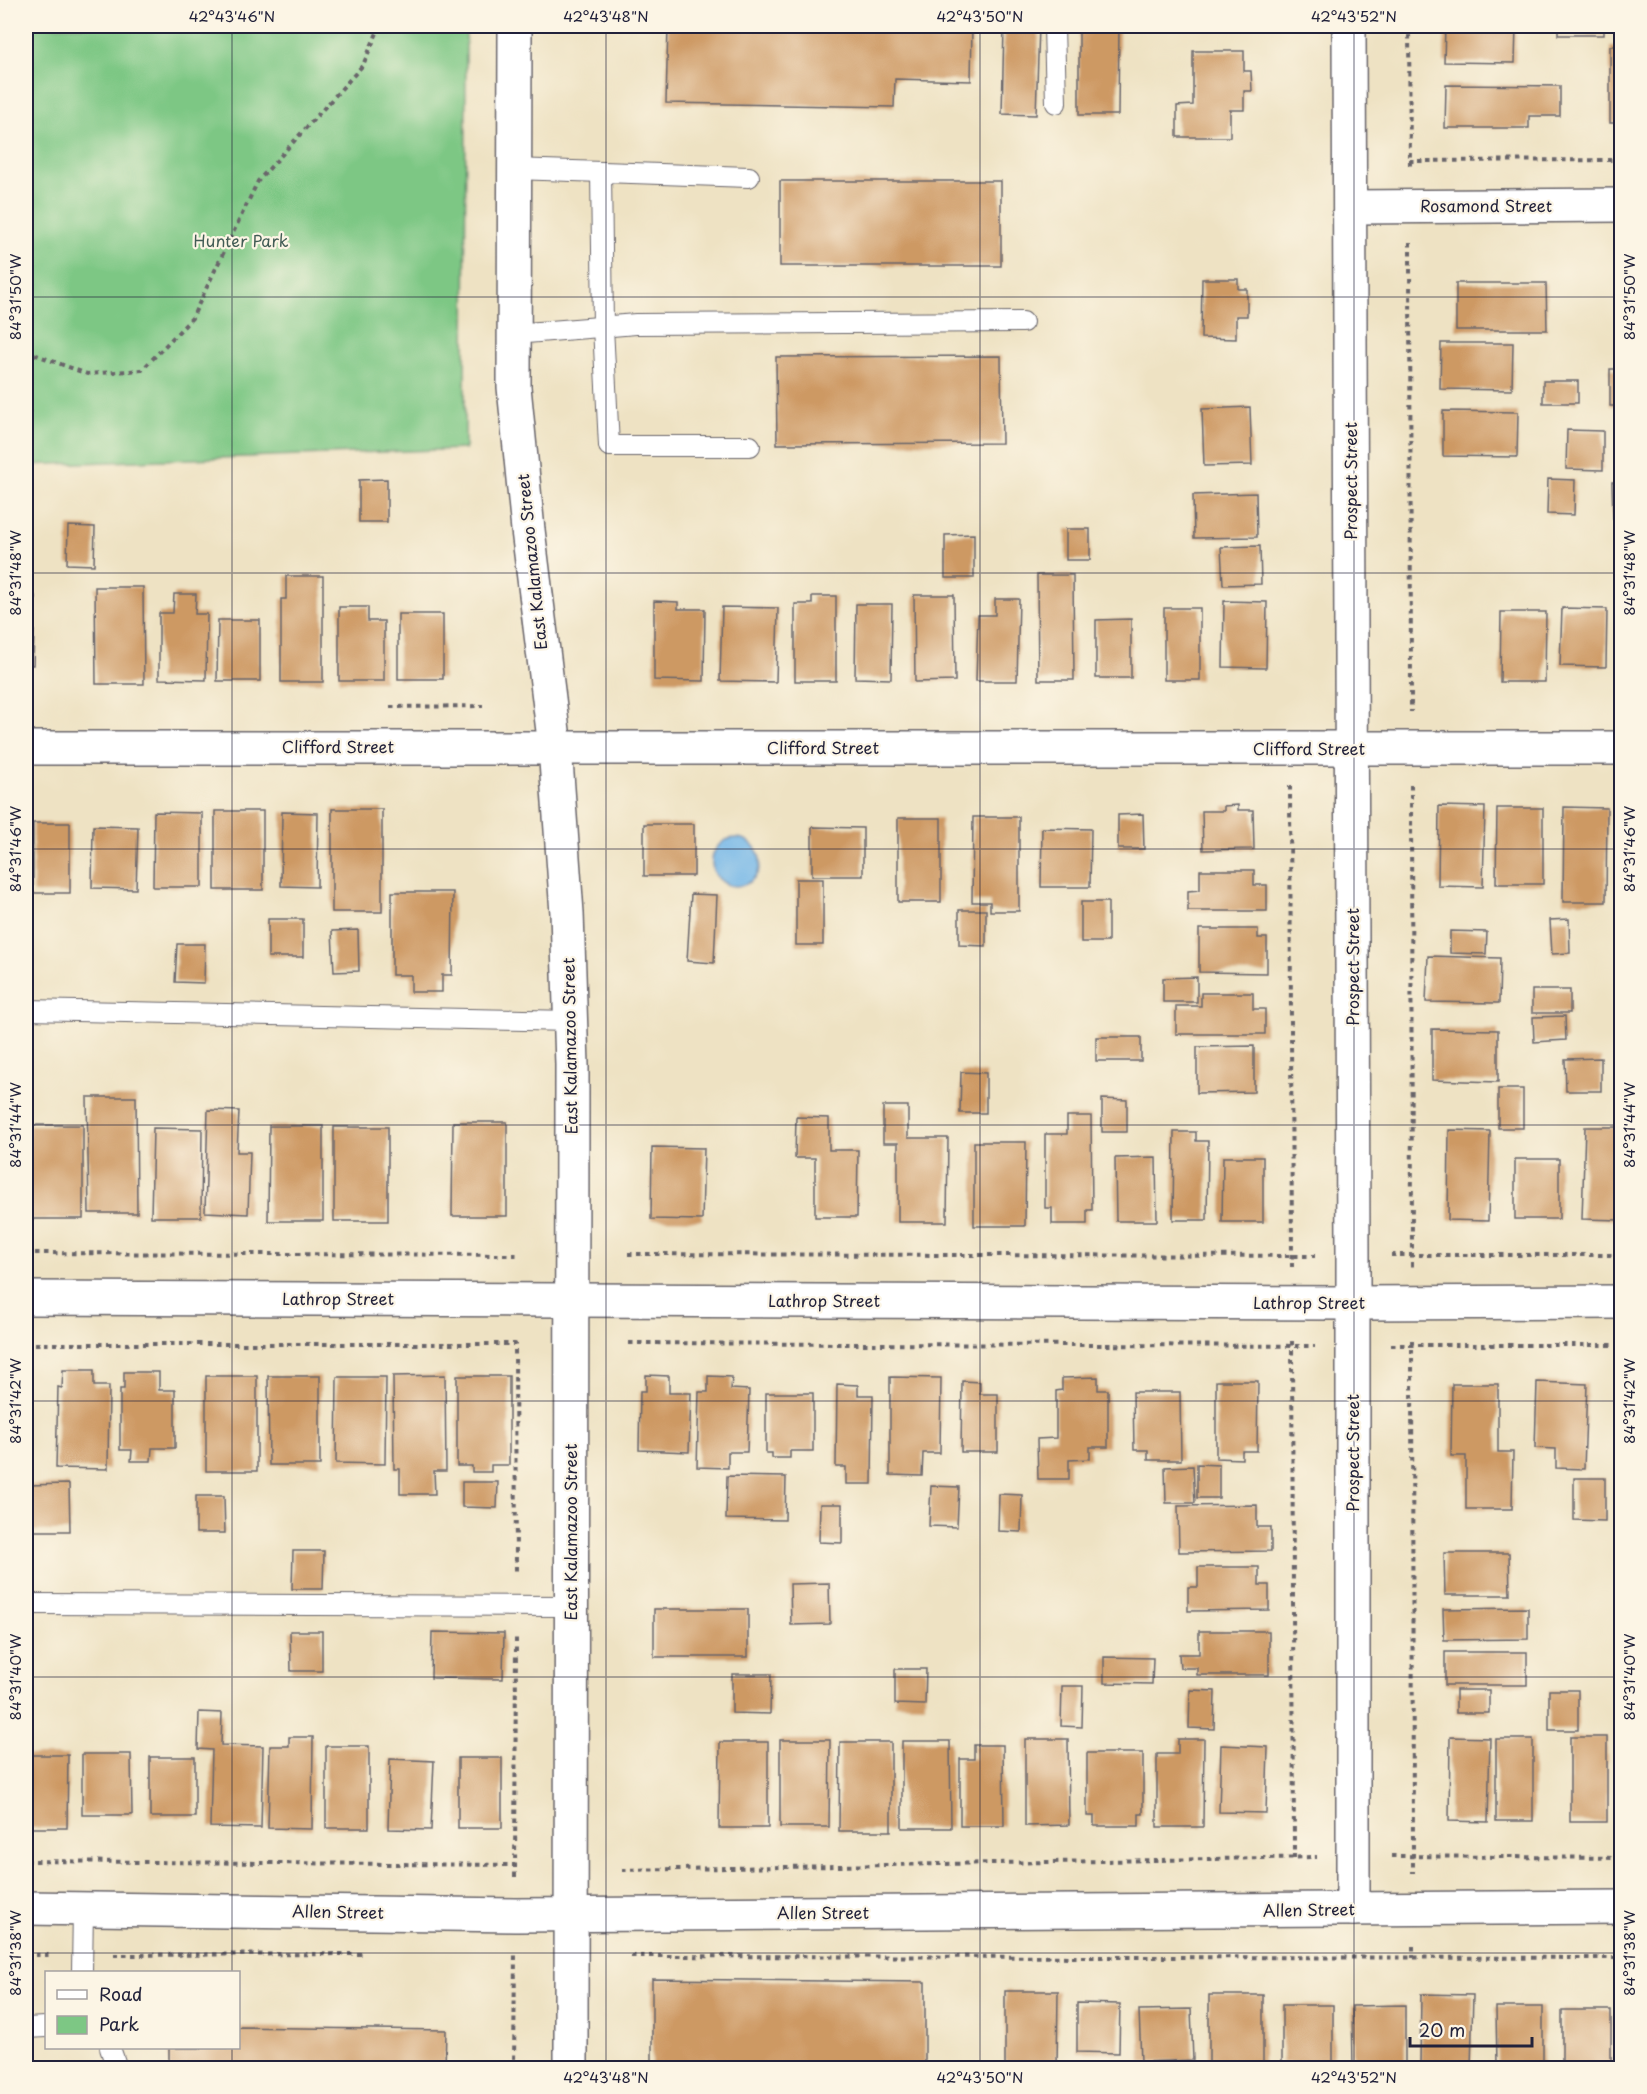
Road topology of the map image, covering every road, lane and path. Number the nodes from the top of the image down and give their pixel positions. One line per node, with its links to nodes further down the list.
1 (380, 26): 18 (path)
2 (515, 26): 9 (street, East Kalamazoo Street)
3 (1054, 26): 6 (lane)
4 (1349, 26): 14 (street, Prospect Street)
5 (1409, 26): 8 (path)
6 (1056, 102)
7 (1622, 160): 8 (path)
8 (1409, 161): 13 (path)
9 (514, 169): 10 (lane); 17 (street, East Kalamazoo Street)
10 (601, 172): 11 (lane); 16 (lane)
11 (749, 177)
12 (1622, 205): 13 (street, Rosamond Street)
13 (1410, 206): 14 (street, Rosamond Street); 24 (path)
14 (1351, 207): 23 (street, Prospect Street)
15 (1023, 322): 16 (lane)
16 (603, 327): 17 (lane); 19 (lane)
17 (514, 334): 20 (street, East Kalamazoo Street)
18 (26, 351)
19 (750, 446)
20 (555, 747): 21 (street, Clifford Street); 23 (street, Clifford Street); 26 (street, East Kalamazoo Street)
21 (26, 748)
22 (1622, 748): 24 (street, Clifford Street)
23 (1352, 749): 24 (street, Clifford Street); 31 (street, Prospect Street)
24 (1411, 749): 30 (path)
25 (26, 1010): 26 (lane)
26 (571, 1021): 34 (street, East Kalamazoo Street)
27 (26, 1253): 28 (path)
28 (518, 1254)
29 (628, 1254): 31 (path)
30 (1412, 1255): 31 (path); 32 (path); 37 (path)
31 (1353, 1256): 36 (street, Prospect Street)
32 (1622, 1256)
33 (26, 1298): 34 (street, Lathrop Street)
34 (573, 1299): 36 (street, Lathrop Street); 45 (street, East Kalamazoo Street)
35 (1622, 1302): 37 (street, Lathrop Street)
36 (1353, 1303): 37 (street, Lathrop Street); 40 (street, Prospect Street)
37 (1412, 1303): 41 (path)
38 (629, 1343): 40 (path)
39 (26, 1344): 44 (path)
40 (1353, 1345): 41 (path); 47 (street, Prospect Street)
41 (1412, 1345): 42 (path); 46 (path)
42 (1622, 1346)
43 (26, 1604): 44 (lane)
44 (516, 1606): 45 (lane); 50 (path)
45 (570, 1606): 57 (street, East Kalamazoo Street)
46 (1413, 1856): 47 (path); 48 (path); 55 (path)
47 (1353, 1857): 51 (path); 56 (street, Prospect Street)
48 (1622, 1858)
49 (26, 1861): 50 (path)
50 (515, 1865): 58 (path)
51 (622, 1870)
52 (1622, 1907): 55 (street, Allen Street)
53 (26, 1908): 54 (street, Allen Street)
54 (83, 1908): 58 (street, Allen Street); 66 (lane)
55 (1413, 1908): 56 (street, Allen Street); 64 (path)
56 (1353, 1910): 57 (street, Allen Street)
57 (571, 1914): 58 (street, Allen Street); 72 (street, East Kalamazoo Street)
58 (515, 1915): 61 (path)
59 (375, 1953): 66 (path)
60 (503, 1953): 61 (path)
61 (515, 1953): 71 (path)
62 (26, 1955): 66 (path)
63 (631, 1956): 64 (path)
64 (1413, 1958): 65 (path)
65 (1622, 1958)
66 (82, 1964)
67 (45, 2027): 68 (lane)
68 (26, 2028)
69 (110, 2049): 70 (lane)
70 (117, 2068)
71 (514, 2068)
72 (571, 2068)

